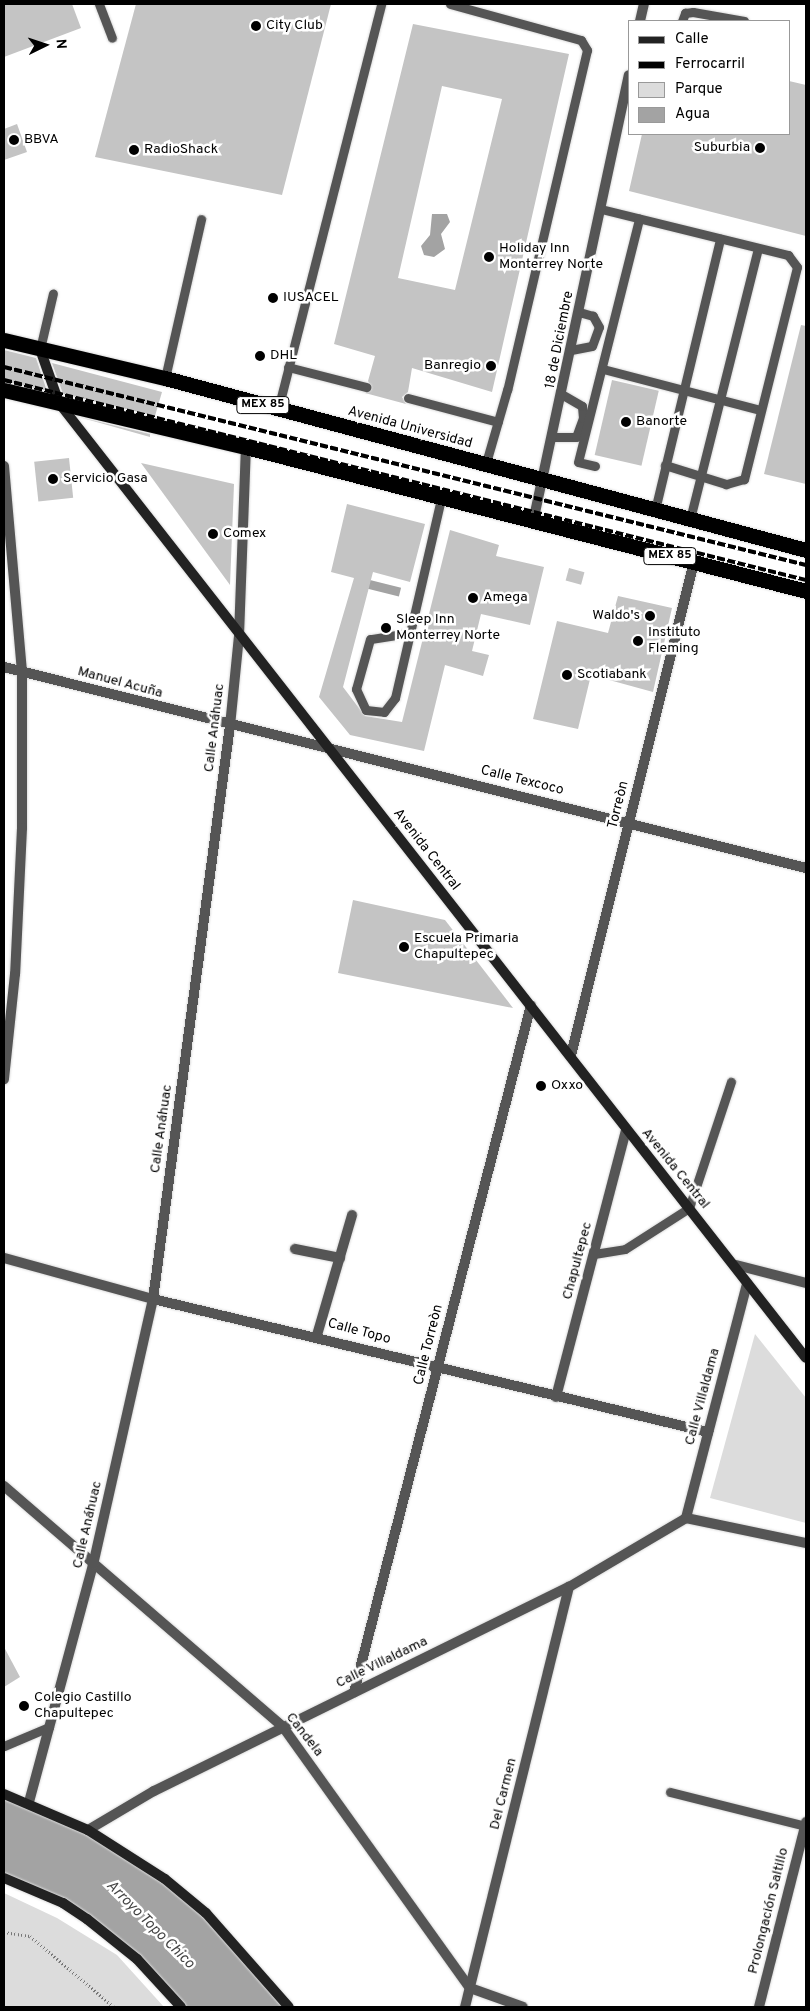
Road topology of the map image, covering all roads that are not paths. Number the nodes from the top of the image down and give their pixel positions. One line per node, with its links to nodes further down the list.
1 (99, 4): 8 (lane)
2 (381, 4): 20 (lane)
3 (450, 4): 32 (lane)
4 (644, 4): 5 (street)
5 (640, 20)
6 (682, 20): 7 (lane)
7 (738, 20)
8 (112, 38)
9 (628, 80): 10 (street, 18 de Diciembre)
10 (601, 209): 12 (lane); 16 (street, 18 de Diciembre)
11 (201, 219): 22 (lane)
12 (639, 219): 13 (lane); 21 (lane)
13 (720, 239): 14 (lane); 24 (lane)
14 (758, 248): 28 (lane); 31 (lane)
15 (53, 293): 18 (lane)
16 (579, 312): 19 (street, 18 de Diciembre); 19 (lane)
17 (5, 337): 18 (highway, Avenida Universidad / MEX 85)
18 (40, 349): 22 (highway, Avenida Universidad / MEX 85); 29 (street, Avenida Central)
19 (571, 350): 26 (street, 18 de Diciembre)
20 (288, 367): 23 (lane); 30 (lane)
21 (603, 369): 24 (lane); 38 (lane)
22 (165, 378): 30 (highway, Avenida Universidad / MEX 85)
23 (366, 387)
24 (681, 388): 28 (lane); 35 (lane)
25 (4, 390): 29 (highway, MEX 85)
26 (563, 395): 33 (street, 18 de Diciembre); 33 (lane)
27 (408, 398): 32 (lane)
28 (719, 398): 31 (lane); 39 (lane)
29 (59, 403): 34 (highway, MEX 85); 49 (street, Avenida Central)
30 (278, 410): 37 (highway, Avenida Universidad / MEX 85)
31 (760, 410): 39 (lane)
32 (498, 422): 37 (lane)
33 (552, 437): 40 (street, 18 de Diciembre)
34 (246, 447): 41 (highway, MEX 85); 49 (street, Calle Anáhuac)
35 (664, 465): 39 (lane); 42 (lane)
36 (4, 466): 51 (street)
37 (485, 466): 40 (highway, Avenida Universidad / MEX 85)
38 (595, 466)
39 (700, 476): 43 (lane)
40 (542, 481): 42 (highway, Avenida Universidad / MEX 85); 44 (street, 18 de Diciembre)
41 (441, 498): 44 (highway, MEX 85); 48 (lane)
42 (655, 510): 43 (highway, Avenida Universidad / MEX 85)
43 (690, 519): 45 (highway, Avenida Universidad / MEX 85)
44 (533, 522): 46 (highway, MEX 85)
45 (806, 550)
46 (694, 562): 47 (highway, MEX 85); 54 (street, Torreòn)
47 (806, 590)
48 (409, 633): 48 (lane)
49 (239, 636): 52 (street, Calle Anáhuac); 53 (street, Avenida Central)
50 (4, 667): 51 (street, Manuel Acuña)
51 (22, 672): 52 (street, Manuel Acuña); 57 (street)
52 (230, 726): 53 (street, Calle Texcoco); 71 (street, Calle Anáhuac)
53 (328, 747): 54 (street, Calle Texcoco); 56 (street, Avenida Central)
54 (629, 821): 55 (street, Calle Texcoco); 58 (street, Torreòn)
55 (806, 868)
56 (531, 1005): 58 (street, Avenida Central); 74 (street, Calle Torreòn)
57 (6, 1053): 59 (street)
58 (571, 1055): 61 (street, Avenida Central)
59 (4, 1079)
60 (731, 1082): 62 (lane)
61 (626, 1131): 62 (street, Avenida Central); 65 (street, Chapultepec)
62 (689, 1208): 65 (lane); 68 (street, Avenida Central)
63 (352, 1215): 67 (street)
64 (295, 1249): 67 (street)
65 (594, 1254): 75 (street, Chapultepec)
66 (4, 1258): 71 (street, Calle Topo)
67 (340, 1258): 72 (street)
68 (736, 1265): 69 (street); 70 (street, Avenida Central)
69 (806, 1283)
70 (747, 1284): 73 (street, Avenida Central); 76 (street, Calle Villaldama)
71 (153, 1299): 72 (street, Calle Topo); 80 (street, Calle Anáhuac)
72 (317, 1335): 74 (street, Calle Topo)
73 (806, 1358)
74 (438, 1367): 75 (street, Calle Topo); 82 (street, Calle Torreòn)
75 (556, 1398): 76 (street, Calle Topo)
76 (708, 1432): 78 (street, Calle Villaldama)
77 (4, 1486): 80 (street, Candela)
78 (686, 1518): 79 (street); 81 (street, Calle Villaldama)
79 (806, 1543)
80 (94, 1565): 83 (street, Calle Anáhuac); 84 (street, Candela)
81 (569, 1587): 82 (street, Calle Villaldama); 92 (street, Del Carmen)
82 (354, 1692): 84 (street, Calle Villaldama)
83 (49, 1727): 85 (lane); 88 (street, Calle Anáhuac)
84 (283, 1727): 90 (street, Calle Villaldama); 92 (street, Candela)
85 (4, 1746)
86 (670, 1792): 89 (lane)
87 (4, 1794): 88 (street)
88 (28, 1802): 90 (street)
89 (806, 1824): 97 (street, Prolongación Saltillo)
90 (88, 1830): 94 (street)
91 (4, 1878): 93 (street)
92 (470, 1988): 95 (street, Del Carmen); 96 (street)
93 (181, 2007)
94 (289, 2007)
95 (465, 2007)
96 (523, 2007)
97 (759, 2007)

